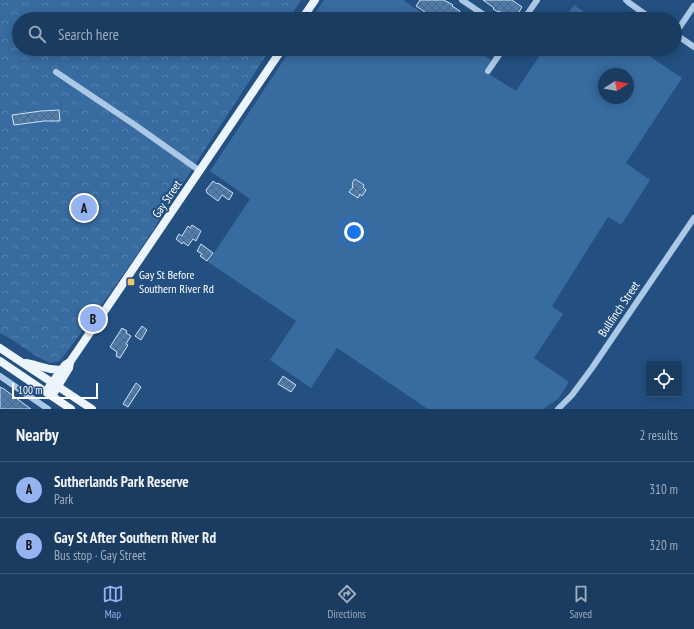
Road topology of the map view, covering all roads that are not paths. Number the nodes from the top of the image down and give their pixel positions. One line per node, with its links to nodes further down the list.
1 (315, 0): 6 (main road)
2 (462, 0): 7 (street)
3 (537, 0): 8 (street)
4 (626, 0): 9 (street)
5 (694, 6): 10 (street)
6 (307, 12)
7 (480, 12)
8 (529, 12)
9 (642, 12)
10 (682, 24)
11 (682, 39): 12 (street)
12 (694, 47)
13 (277, 56): 17 (main road, Gay Street)
14 (498, 56): 15 (street)
15 (488, 71)
16 (56, 72): 17 (street)
17 (200, 171): 21 (main road, Gay Street)
18 (694, 218): 30 (street, Bullfinch Street)
19 (0, 348): 22 (main road)
20 (0, 361): 26 (main road)
21 (70, 362): 23 (main road, Gay Street); 25 (main road, Gay Street)
22 (23, 363): 23 (main road); 25 (main road)
23 (61, 370): 25 (main road, Gay Street)
24 (0, 376): 27 (street)
25 (55, 384): 26 (main road, Gay Street); 29 (main road)
26 (49, 394): 28 (main road)
27 (48, 409)
28 (71, 409)
29 (92, 409)
30 (558, 409)

